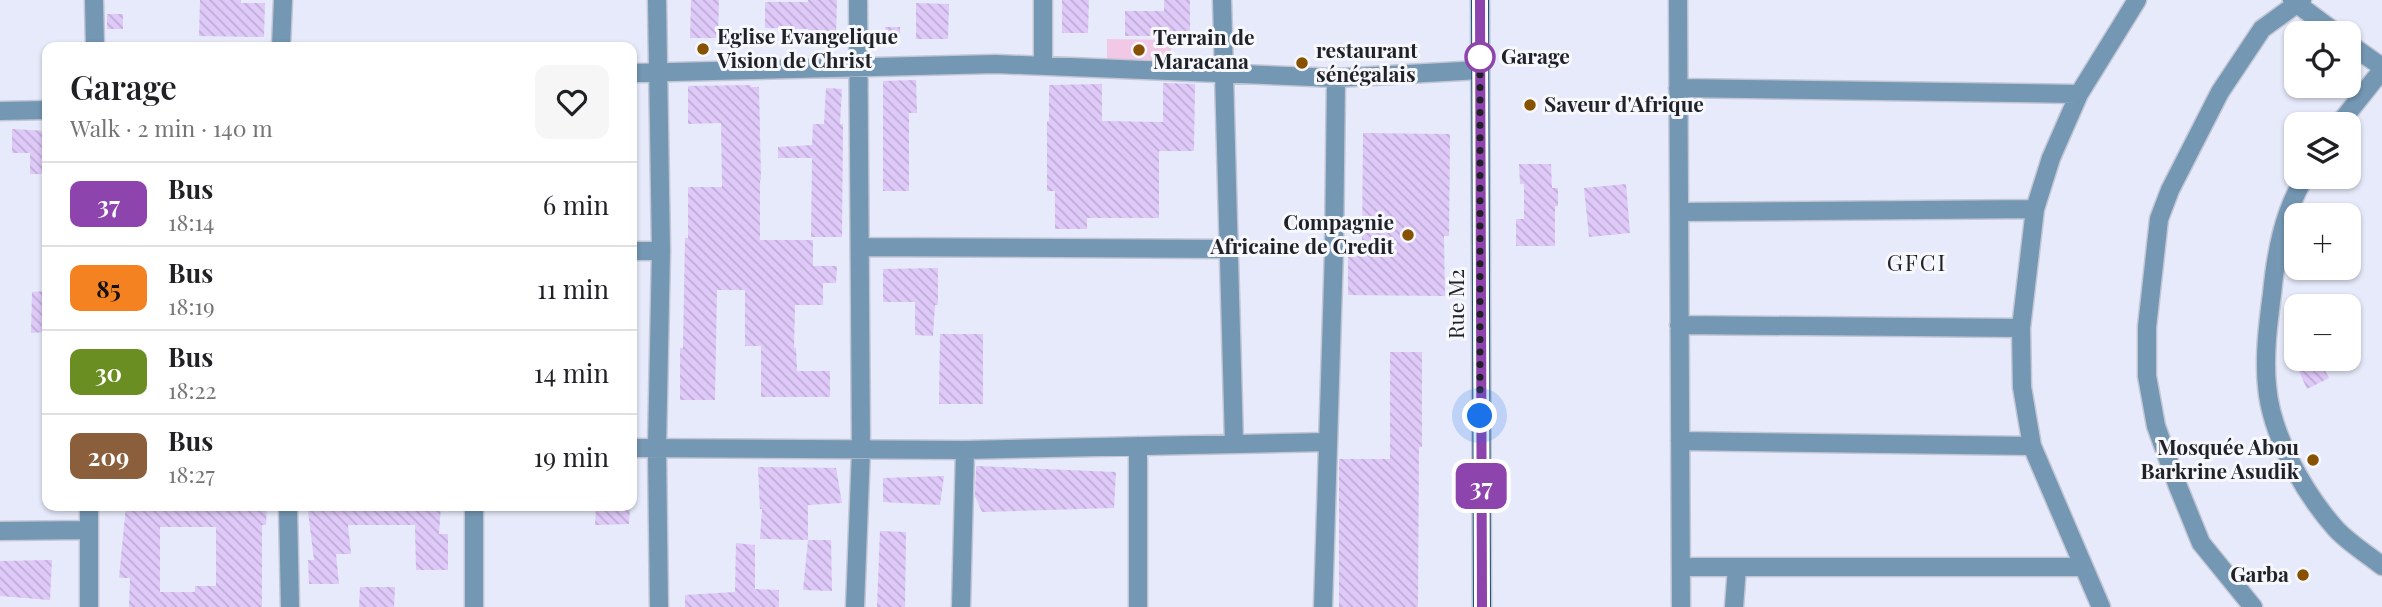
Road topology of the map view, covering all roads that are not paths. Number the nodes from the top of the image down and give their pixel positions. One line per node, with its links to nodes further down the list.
1 (94, 0): 12 (street)
2 (283, 0): 13 (street)
3 (657, 0): 19 (street)
4 (858, 0): 16 (street)
5 (1043, 0): 15 (street)
6 (1222, 0): 21 (street)
7 (1480, 0): 18 (main road, Rue M2)
8 (1678, 0): 23 (street)
9 (2137, 0): 24 (street)
10 (2297, 1): 11 (street); 67 (street)
11 (2321, 21)
12 (95, 42)
13 (281, 42)
14 (2361, 53): 17 (street)
15 (1043, 65): 16 (street); 21 (street)
16 (858, 68): 19 (street); 31 (street)
17 (2382, 69): 27 (street)
18 (1480, 70): 22 (street); 63 (main road, Rue M2)
19 (657, 71): 20 (street); 34 (street)
20 (637, 73)
21 (1223, 73): 22 (street); 32 (street)
22 (1336, 78): 38 (street)
23 (1678, 88): 24 (street); 30 (street)
24 (2079, 94): 29 (street)
25 (42, 110): 26 (street)
26 (0, 111)
27 (2348, 112)
28 (2299, 189): 51 (street)
29 (2035, 209): 30 (street); 36 (street)
30 (1679, 212): 35 (street)
31 (860, 247): 32 (street); 44 (street)
32 (1229, 249): 39 (street)
33 (637, 251): 34 (street)
34 (662, 251): 43 (street)
35 (1679, 325): 36 (street); 37 (street)
36 (2021, 328): 41 (street)
37 (1680, 441): 41 (street); 52 (street)
38 (1326, 442): 39 (street); 62 (street)
39 (1234, 443): 40 (street)
40 (1138, 446): 45 (street); 61 (street)
41 (2032, 446): 54 (street)
42 (637, 448): 43 (street)
43 (657, 449): 44 (street); 58 (street)
44 (860, 450): 45 (street); 59 (street)
45 (965, 450): 60 (street)
46 (89, 511): 49 (street)
47 (288, 511): 56 (street)
48 (474, 511): 57 (street)
49 (88, 530): 50 (street); 55 (street)
50 (0, 531)
51 (2382, 566)
52 (1681, 567): 53 (street); 64 (street)
53 (1737, 567): 54 (street); 65 (street)
54 (2083, 567): 66 (street)
55 (89, 607)
56 (290, 607)
57 (474, 607)
58 (659, 607)
59 (855, 607)
60 (961, 607)
61 (1138, 607)
62 (1322, 607)
63 (1482, 607)
64 (1681, 607)
65 (1734, 607)
66 (2101, 607)
67 (2253, 607)

